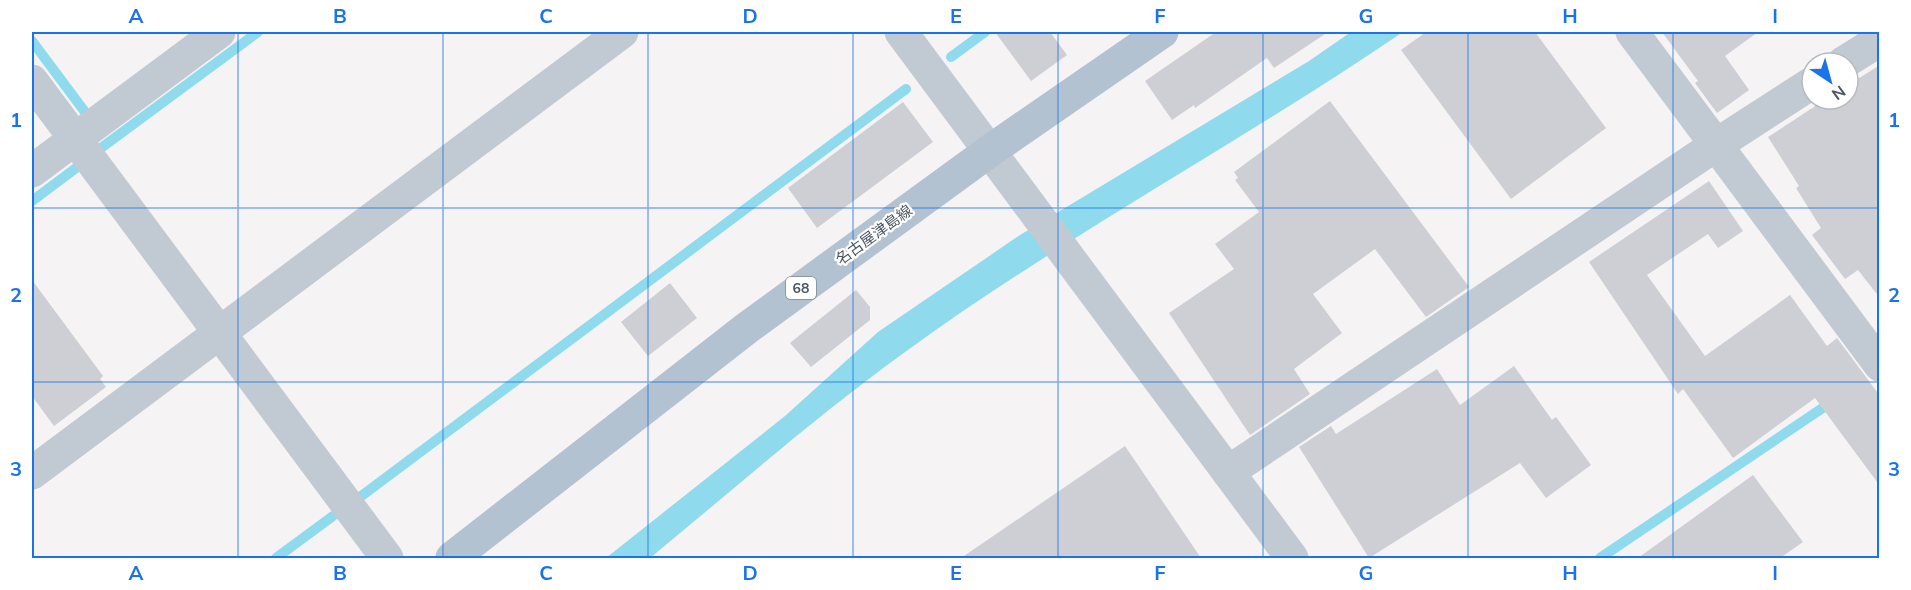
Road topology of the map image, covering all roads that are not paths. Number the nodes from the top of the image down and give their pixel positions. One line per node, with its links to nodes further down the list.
1 (219, 32): 10 (street)
2 (622, 32): 14 (street)
3 (901, 32): 12 (street)
4 (1162, 32): 12 (main road, 名古屋津島線 / 68)
5 (1632, 32): 11 (street)
6 (1880, 40): 7 (street)
7 (1860, 52)
8 (32, 81): 10 (street)
9 (1800, 91): 11 (street)
10 (75, 139): 13 (street); 14 (street)
11 (1716, 145): 15 (street); 17 (street)
12 (991, 150): 17 (street); 19 (main road, 名古屋津島線 / 68)
13 (32, 171)
14 (219, 332): 16 (street); 18 (street)
15 (1880, 365)
16 (32, 472)
17 (1228, 472): 20 (street)
18 (387, 558)
19 (452, 558)
20 (1292, 558)

